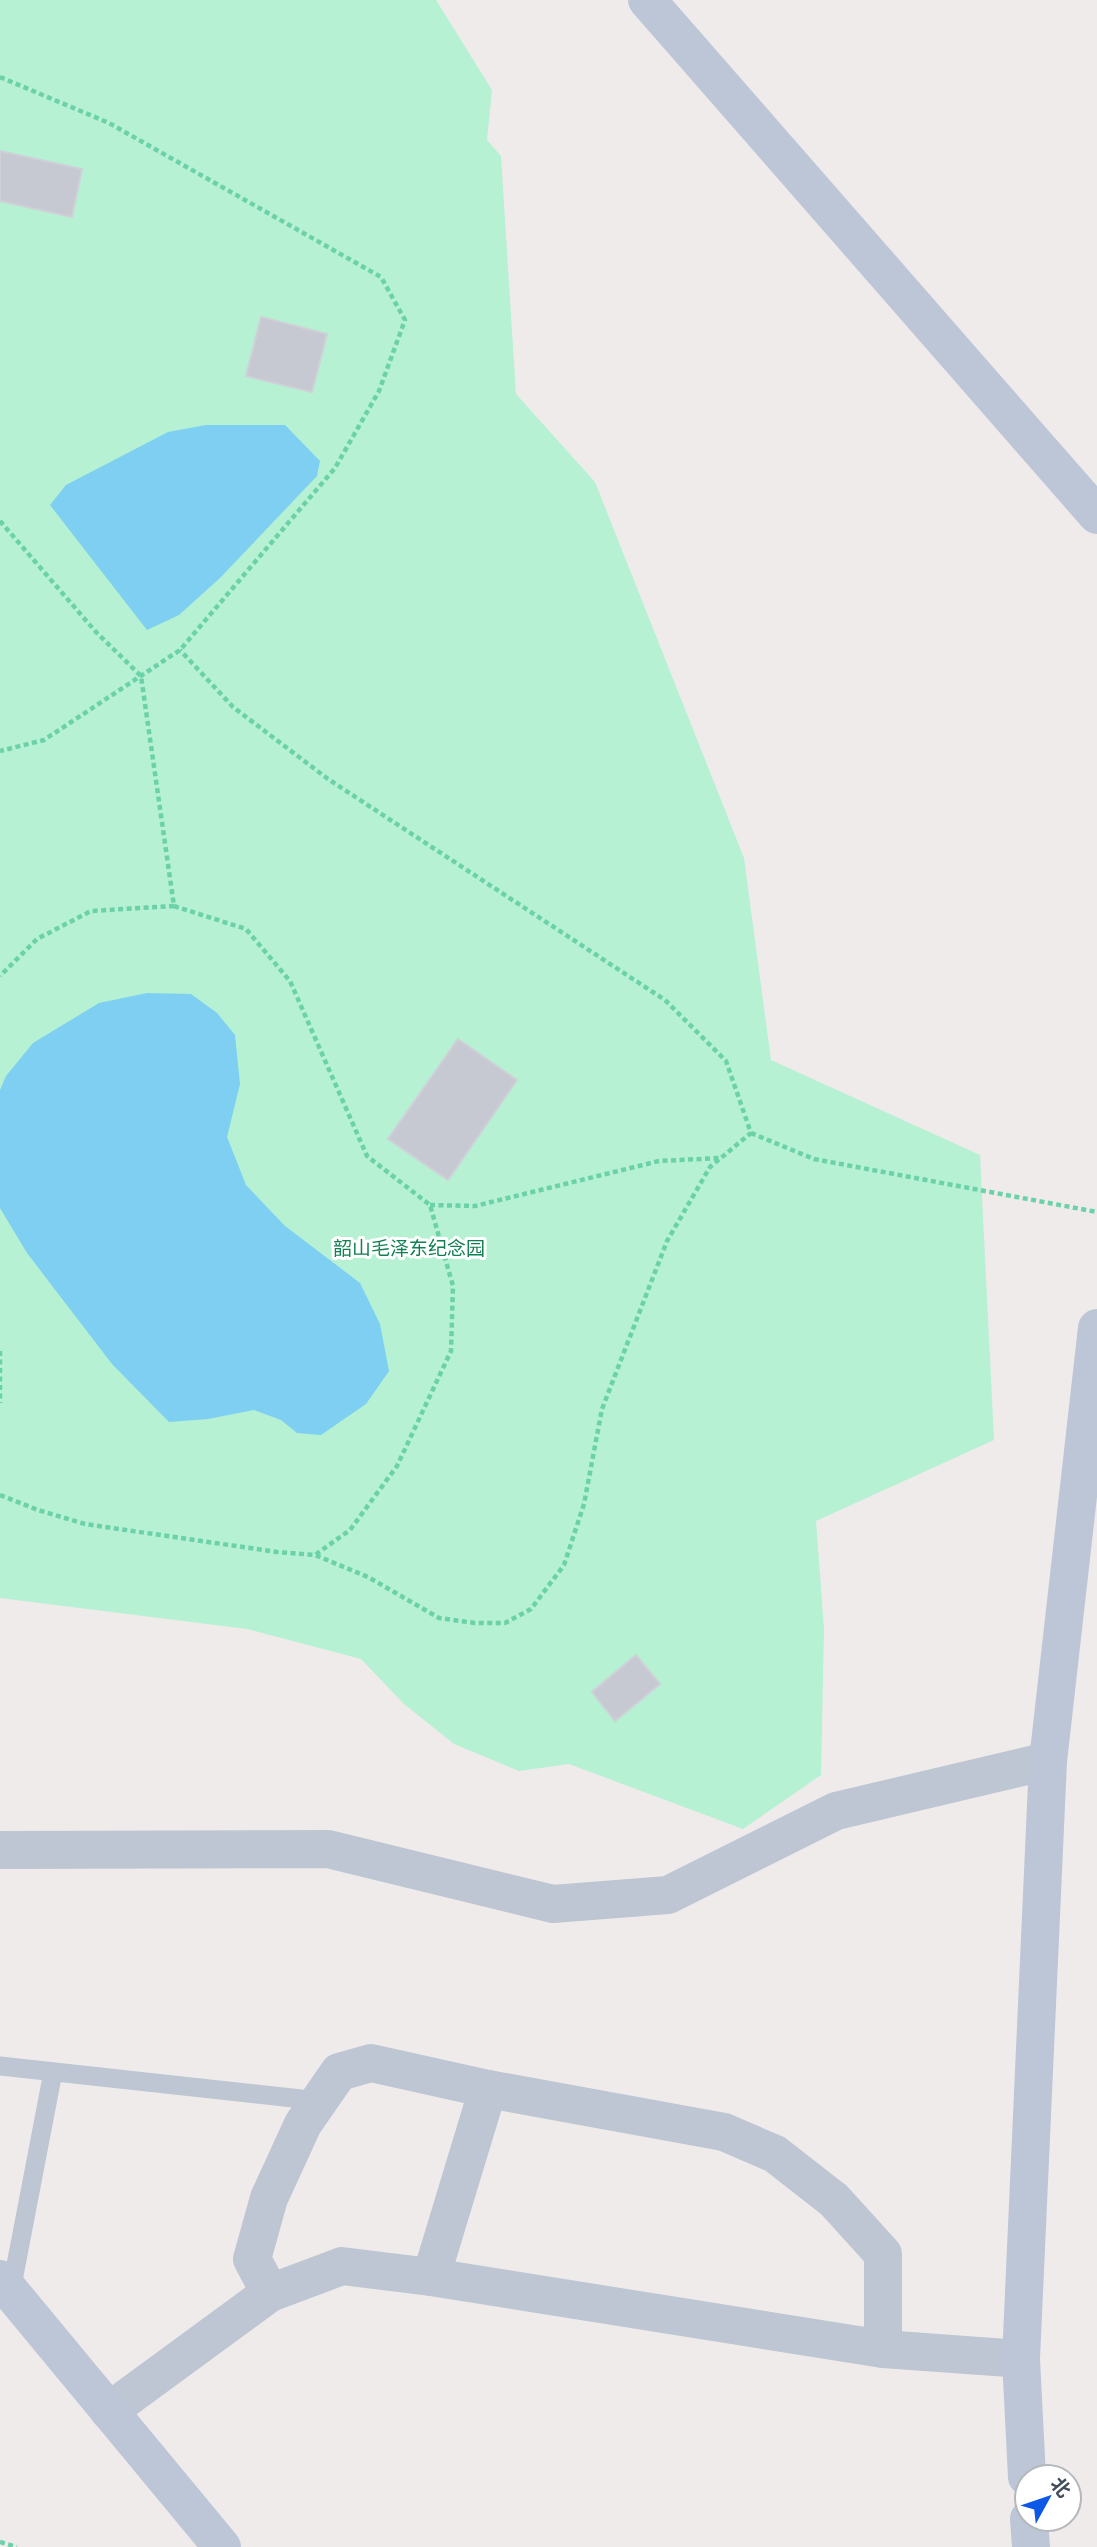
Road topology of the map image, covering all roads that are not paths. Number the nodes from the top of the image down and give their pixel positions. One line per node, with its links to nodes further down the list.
1 (647, 0): 2 (main road)
2 (1097, 514)
3 (1097, 1328): 4 (main road)
4 (1094, 1384): 5 (main road)
5 (1048, 1761): 6 (street); 15 (main road)
6 (0, 1850)
7 (0, 2066): 8 (lane)
8 (53, 2073): 10 (lane); 12 (lane)
9 (488, 2088): 10 (street); 11 (street); 14 (street)
10 (320, 2101): 13 (street)
11 (431, 2277): 13 (street); 14 (street)
12 (5, 2285): 16 (main road)
13 (270, 2293): 16 (street)
14 (883, 2349): 15 (street)
15 (1021, 2358): 17 (main road)
16 (108, 2411): 18 (main road)
17 (1026, 2463)
18 (222, 2547)

